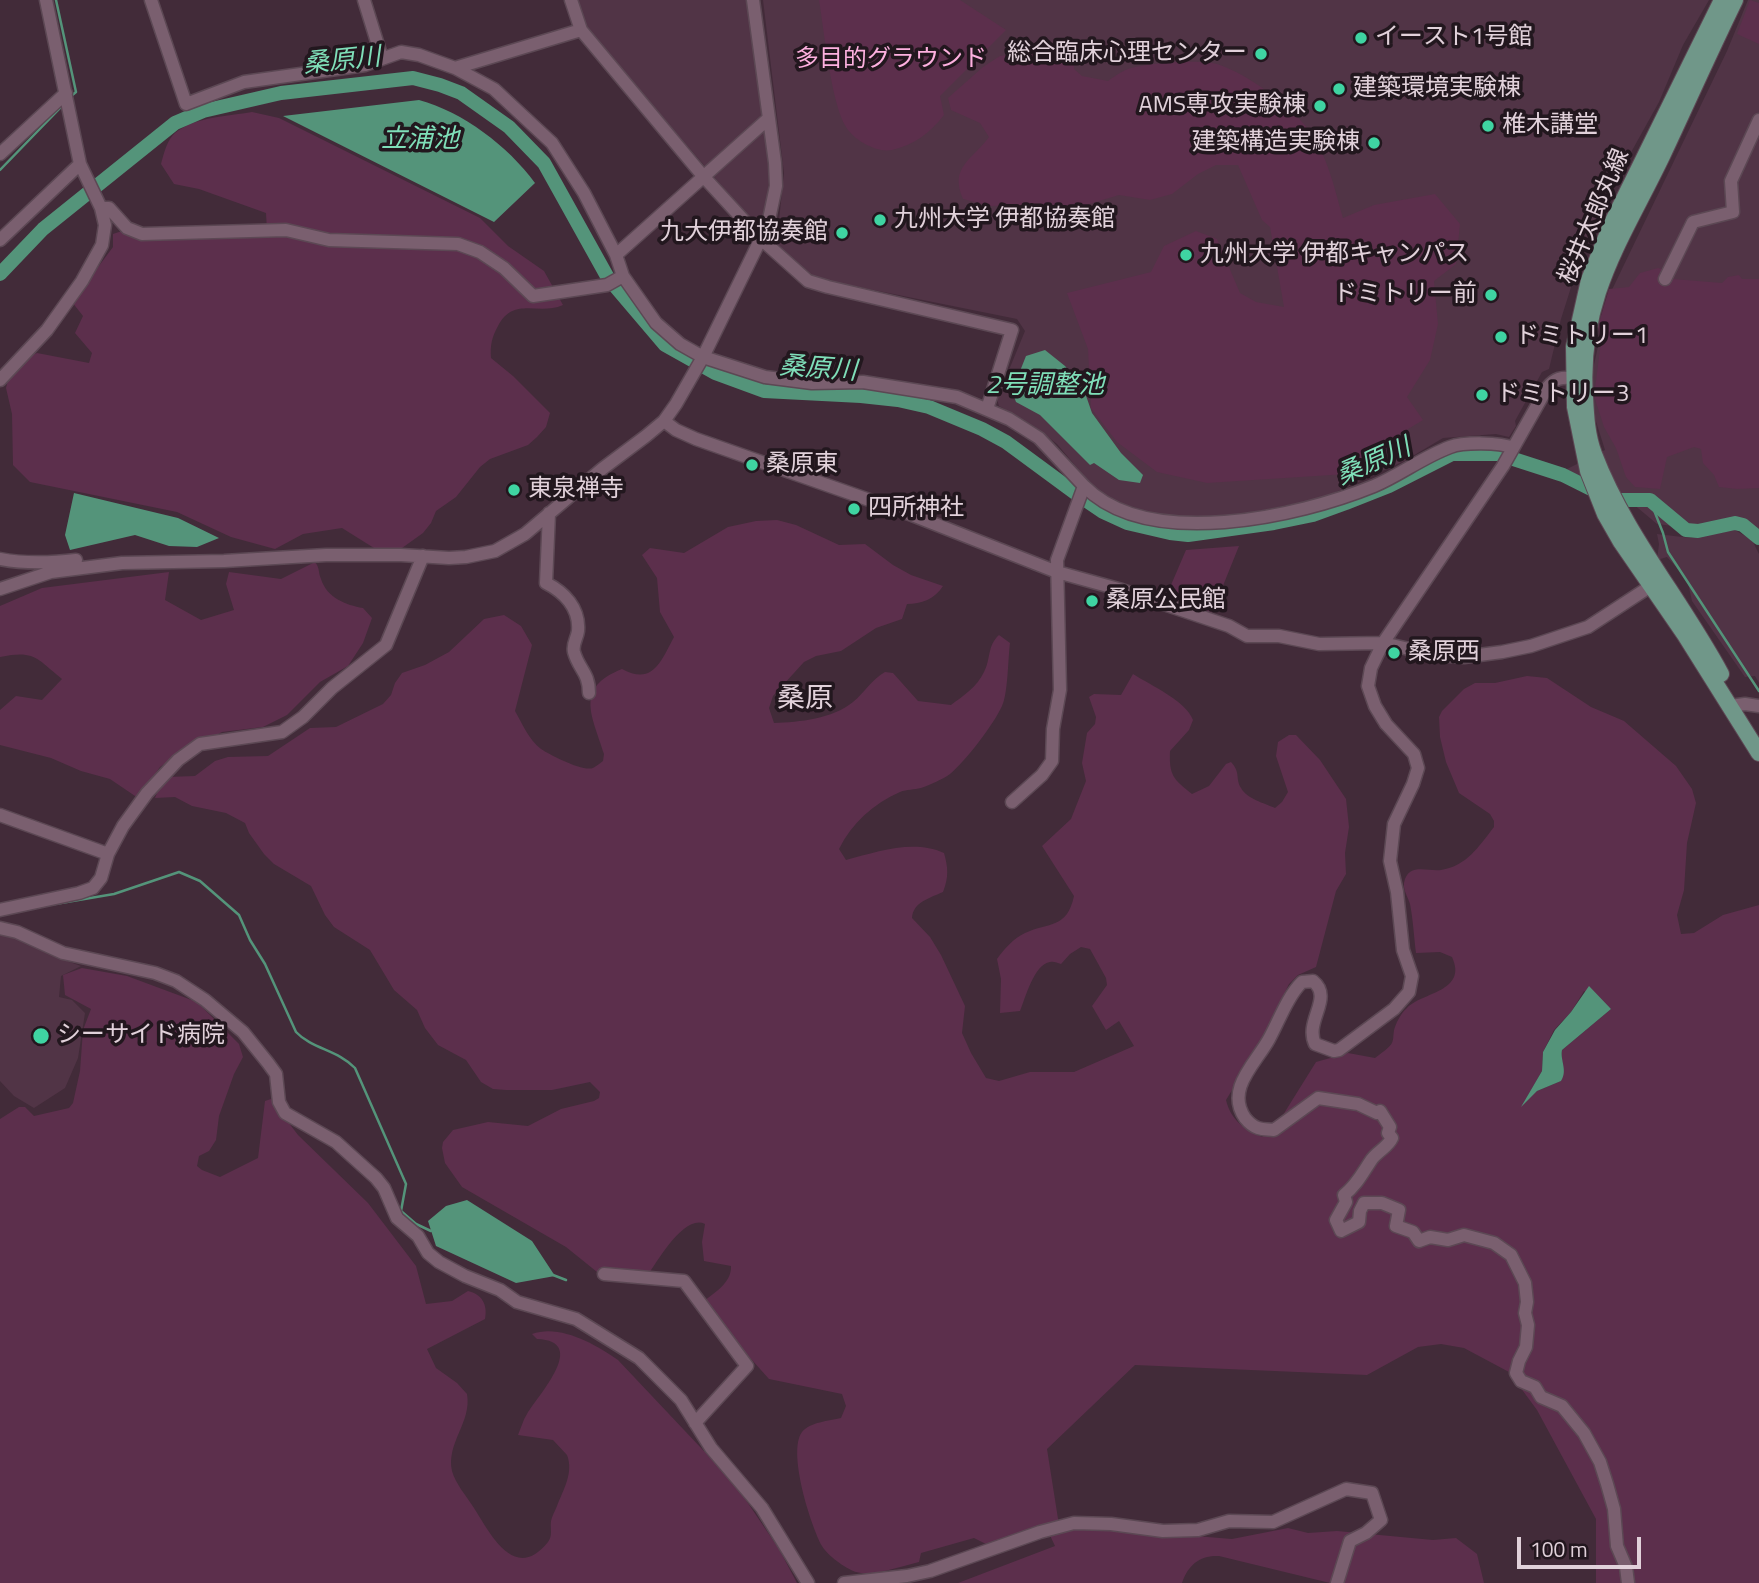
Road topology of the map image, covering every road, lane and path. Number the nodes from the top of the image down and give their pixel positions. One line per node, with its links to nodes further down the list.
1 (46, 0): 11 (street)
2 (151, 0): 9 (street)
3 (364, 0): 9 (street)
4 (572, 0): 8 (street)
5 (753, 0): 12 (street)
6 (1722, 0): 24 (main road, 桜井太郎丸線)
7 (1735, 0): 31 (main road, 桜井太郎丸線)
8 (581, 30): 10 (street); 16 (street)
9 (382, 58): 10 (street)
10 (455, 68): 20 (street)
11 (68, 100): 14 (street); 15 (street)
12 (769, 118): 16 (street); 18 (street)
13 (1759, 120): 22 (street)
14 (0, 154)
15 (80, 164): 17 (street); 19 (street)
16 (703, 176): 18 (street); 20 (street)
17 (99, 203): 21 (street); 25 (street)
18 (761, 239): 23 (street); 26 (street)
19 (0, 240)
20 (615, 255): 21 (street)
21 (623, 276): 23 (street)
22 (1665, 279)
23 (703, 357): 26 (street); 27 (street)
24 (1573, 378): 28 (street); 31 (main road, 桜井太郎丸線)
25 (0, 380)
26 (986, 409): 29 (street)
27 (664, 421): 30 (street); 35 (street)
28 (1512, 450): 29 (street); 38 (street)
29 (1083, 488): 35 (street)
30 (549, 513): 33 (street); 39 (street)
31 (1612, 513): 36 (main road, 桜井太郎丸線)
32 (303, 555): 33 (street); 34 (street); 37 (street)
33 (423, 556): 46 (street)
34 (0, 559)
35 (1057, 572): 38 (street); 44 (street)
36 (1656, 583): 38 (street); 40 (main road, 桜井太郎丸線)
37 (0, 589)
38 (1383, 643): 54 (street)
39 (589, 693)
40 (1734, 705): 41 (street); 42 (main road, 桜井太郎丸線); 43 (main road, 桜井太郎丸線)
41 (1758, 705)
42 (1759, 743)
43 (1759, 753)
44 (1012, 802)
45 (0, 815): 46 (street)
46 (108, 854): 47 (street)
47 (0, 910)
48 (0, 928): 50 (street)
49 (604, 1275): 50 (street)
50 (695, 1423): 51 (street)
51 (808, 1583)
52 (844, 1583): 53 (street)
53 (1337, 1583)
54 (1628, 1583)

